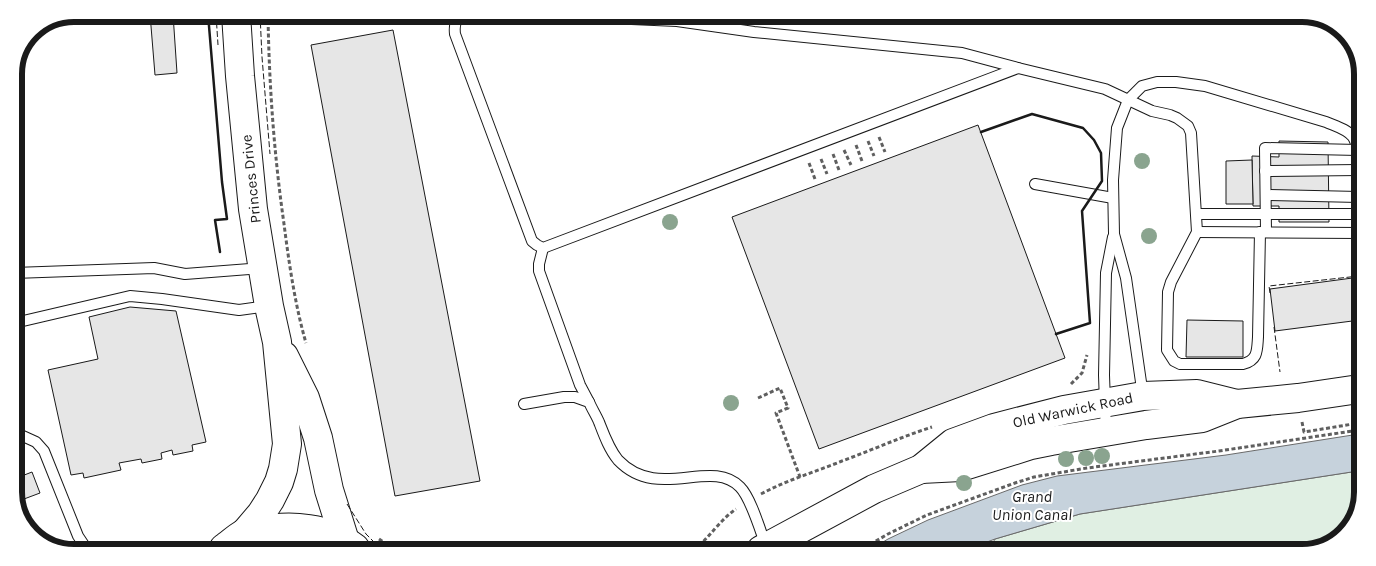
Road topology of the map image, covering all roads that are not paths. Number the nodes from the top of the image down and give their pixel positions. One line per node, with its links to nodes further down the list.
1 (237, 22): 22 (main road, Princes Drive)
2 (456, 22): 21 (lane)
3 (677, 22): 4 (lane)
4 (1018, 68): 5 (lane); 21 (lane)
5 (1128, 100): 6 (lane); 13 (lane); 15 (lane)
6 (1353, 137)
7 (1353, 150): 9 (lane)
8 (1353, 170): 9 (lane)
9 (1265, 172): 11 (lane)
10 (1034, 184): 13 (lane)
11 (1266, 196): 12 (lane); 14 (lane)
12 (1353, 196)
13 (1113, 198): 20 (lane)
14 (1266, 213): 15 (lane); 16 (lane); 18 (lane)
15 (1197, 214): 17 (lane)
16 (1353, 214)
17 (1197, 232): 18 (lane); 18 (lane)
18 (1263, 232): 19 (lane)
19 (1353, 233)
20 (1114, 234): 29 (lane); 31 (lane)
21 (542, 248): 28 (lane)
22 (262, 268): 23 (lane); 24 (main road, Princes Drive)
23 (23, 273)
24 (268, 306): 25 (lane); 26 (main road, Princes Drive)
25 (23, 321)
26 (276, 342): 35 (main road, Princes Drive); 36 (main road, Princes Drive)
27 (1354, 390): 31 (main road, Old Warwick Road)
28 (589, 402): 30 (lane); 38 (lane)
29 (1104, 402): 31 (main road, Old Warwick Road); 32 (lane); 34 (main road, Old Warwick Road)
30 (524, 404)
31 (1144, 410): 32 (main road, Old Warwick Road)
32 (1106, 432): 34 (main road, Old Warwick Road)
33 (23, 436): 37 (lane)
34 (920, 469): 39 (main road, Old Warwick Road)
35 (234, 541): 36 (main road)
36 (358, 542)
37 (83, 544)
38 (763, 544)
39 (771, 544)

